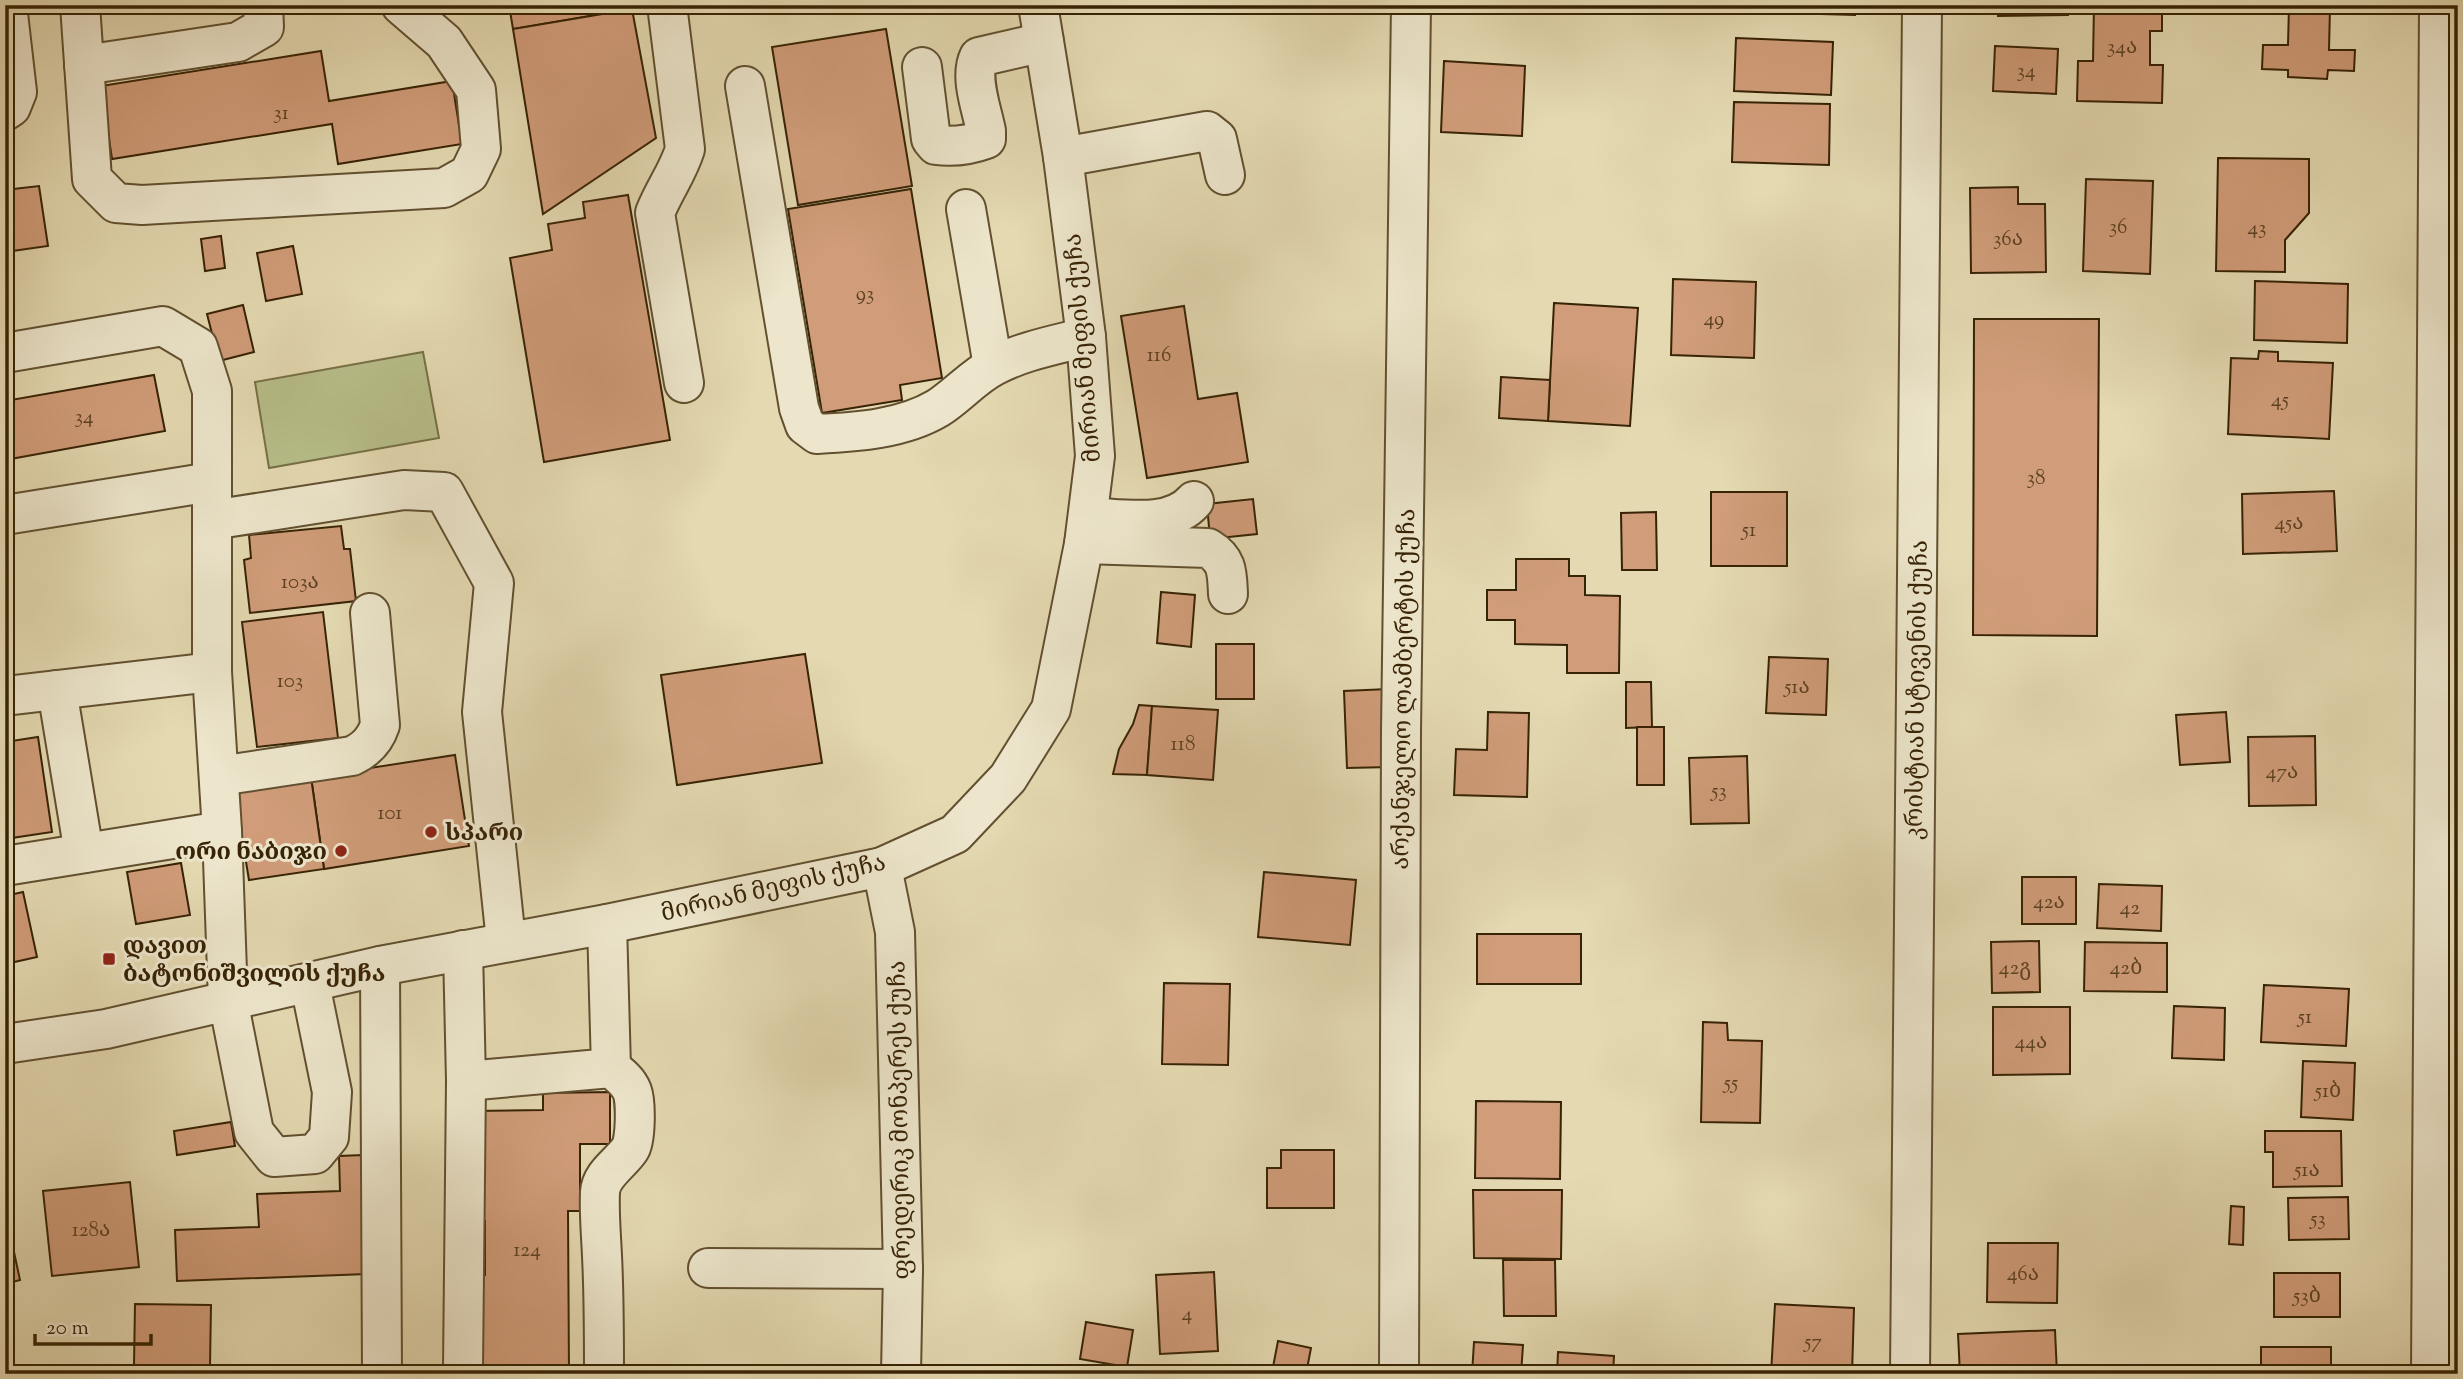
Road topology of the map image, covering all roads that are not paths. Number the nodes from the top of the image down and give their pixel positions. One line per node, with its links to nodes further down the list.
1 (7, 5): 13 (street)
2 (80, 5): 10 (street)
3 (263, 5): 10 (street)
4 (401, 5): 10 (street)
5 (667, 5): 20 (street)
6 (1411, 5): 53 (street, არქანჯელო ლამბერტის ქუჩა)
7 (1922, 5): 54 (street, კრისტიან სტივენის ქუჩა)
8 (2439, 5): 55 (street)
9 (1041, 24): 11 (street); 14 (street, მირიან მეფის ქუჩა)
10 (84, 65)
11 (922, 67)
12 (745, 86): 19 (street)
13 (5, 111)
14 (1063, 157): 15 (street); 17 (street, მირიან მეფის ქუჩა)
15 (1225, 175)
16 (966, 209): 19 (street)
17 (1086, 337): 19 (street); 25 (street, მირიან მეფის ქუჩა)
18 (5, 353): 21 (street)
19 (992, 366)
20 (684, 383)
21 (211, 482): 23 (street); 24 (street)
22 (1194, 501): 25 (street)
23 (5, 514)
24 (212, 520): 28 (street); 37 (street)
25 (1086, 531): 26 (street); 35 (street, მირიან მეფის ქუჩა)
26 (1228, 594)
27 (370, 613): 31 (street)
28 (212, 672): 29 (street); 31 (street)
29 (57, 691): 30 (street); 33 (street)
30 (5, 696)
31 (219, 776): 32 (street)
32 (222, 831): 33 (street); 41 (street)
33 (84, 853): 34 (street)
34 (5, 866)
35 (882, 867): 36 (street, მირიან მეფის ქუჩა); 48 (street, ფრედერიკ მონპერეს ქუჩა)
36 (607, 924): 37 (street, მირიან მეფის ქუჩა); 45 (street)
37 (506, 941): 38 (street, მირიან მეფის ქუჩა)
38 (463, 950): 39 (street, მირიან მეფის ქუჩა); 46 (street)
39 (380, 966): 40 (street, მირიან მეფის ქუჩა); 50 (street)
40 (310, 984): 41 (street, მირიან მეფის ქუჩა); 41 (street)
41 (228, 1000): 42 (street, მირიან მეფის ქუჩა)
42 (106, 1029): 43 (street, მირიან მეფის ქუჩა); 44 (street, მირიან მეფის ქუჩა)
43 (5, 1044)
44 (5, 1065)
45 (611, 1068): 46 (street); 51 (street)
46 (466, 1081): 49 (street)
47 (708, 1268): 48 (street)
48 (903, 1269): 52 (street, ფრედერიკ მონპერეს ქუჩა)
49 (463, 1368)
50 (382, 1374)
51 (604, 1374)
52 (901, 1374)
53 (1399, 1374)
54 (1910, 1374)
55 (2431, 1374)

